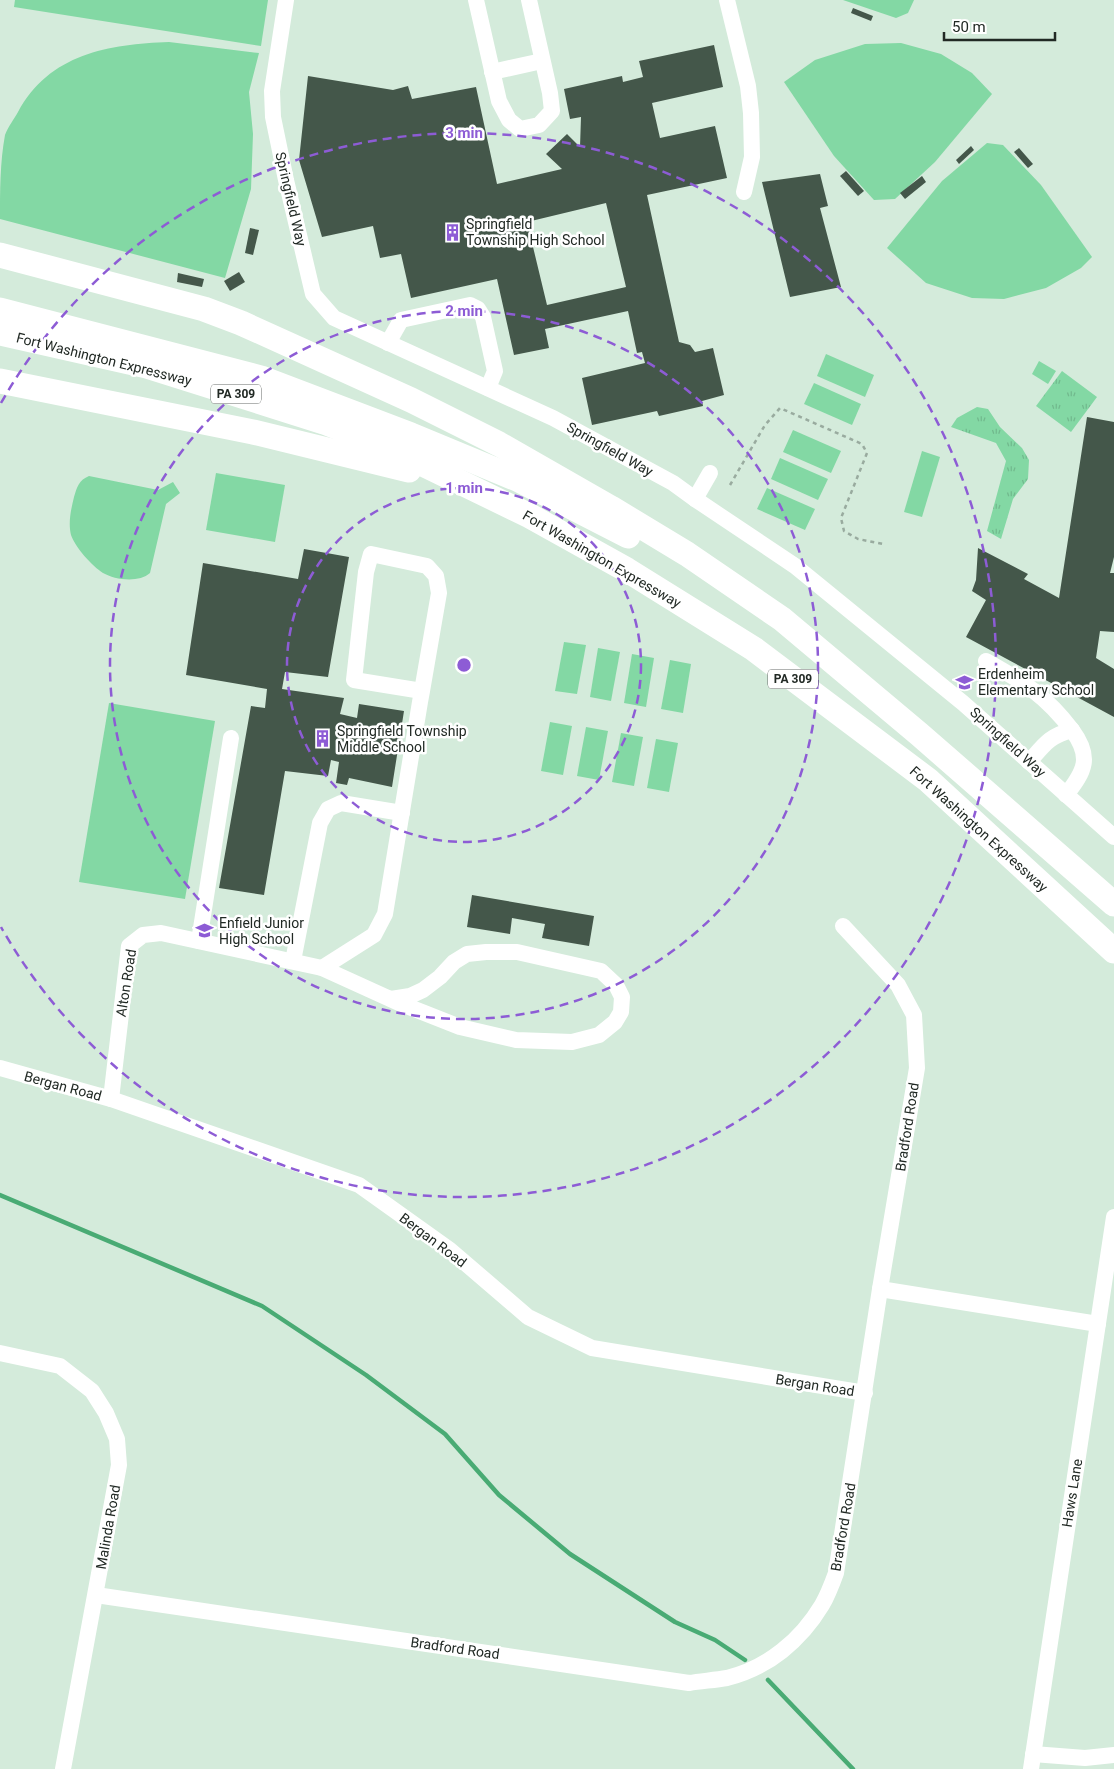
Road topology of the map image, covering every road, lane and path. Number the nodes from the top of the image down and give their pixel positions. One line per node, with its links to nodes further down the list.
1 (286, 0): 10 (street, Springfield Way)
2 (476, 0): 6 (street)
3 (529, 0): 5 (street)
4 (727, 0): 7 (street)
5 (542, 61): 6 (street); 6 (street)
6 (492, 72)
7 (744, 192)
8 (0, 255): 21 (highway)
9 (0, 318): 14 (highway, Fort Washington Expressway / PA 309); 21 (highway, PA 309)
10 (388, 343): 12 (street, Springfield Way); 12 (street)
11 (1, 382): 14 (highway)
12 (488, 388): 16 (street, Springfield Way)
13 (710, 473): 16 (street)
14 (462, 484): 30 (highway, Fort Washington Expressway / PA 309)
15 (730, 485): 17 (path)
16 (695, 499): 23 (street, Springfield Way)
17 (883, 544)
18 (986, 661): 20 (street)
19 (422, 691): 19 (street); 25 (street)
20 (1072, 730): 23 (street); 24 (street)
21 (919, 734): 27 (highway, PA 309)
22 (231, 738): 29 (street)
23 (1029, 762): 24 (street, Springfield Way)
24 (1066, 795): 26 (street, Springfield Way)
25 (402, 813): 31 (street); 32 (street)
26 (1114, 837)
27 (1114, 904)
28 (843, 926): 37 (street, Bradford Road)
29 (199, 941): 31 (street, Alton Road); 35 (street, Alton Road)
30 (1114, 951)
31 (293, 961): 32 (street, Alton Road)
32 (322, 968): 33 (street, Alton Road)
33 (391, 999): 33 (street, Alton Road)
34 (0, 1068): 35 (street, Bergan Road)
35 (111, 1099): 40 (street, Bergan Road)
36 (1114, 1217): 38 (street, Haws Lane)
37 (880, 1289): 38 (street); 40 (street, Bradford Road)
38 (1098, 1324): 43 (street, Haws Lane)
39 (0, 1353): 41 (street, Malinda Road)
40 (865, 1393): 41 (street, Bradford Road)
41 (96, 1595): 44 (street, Malinda Road)
42 (1114, 1756): 43 (street)
43 (1032, 1761)
44 (63, 1769)

